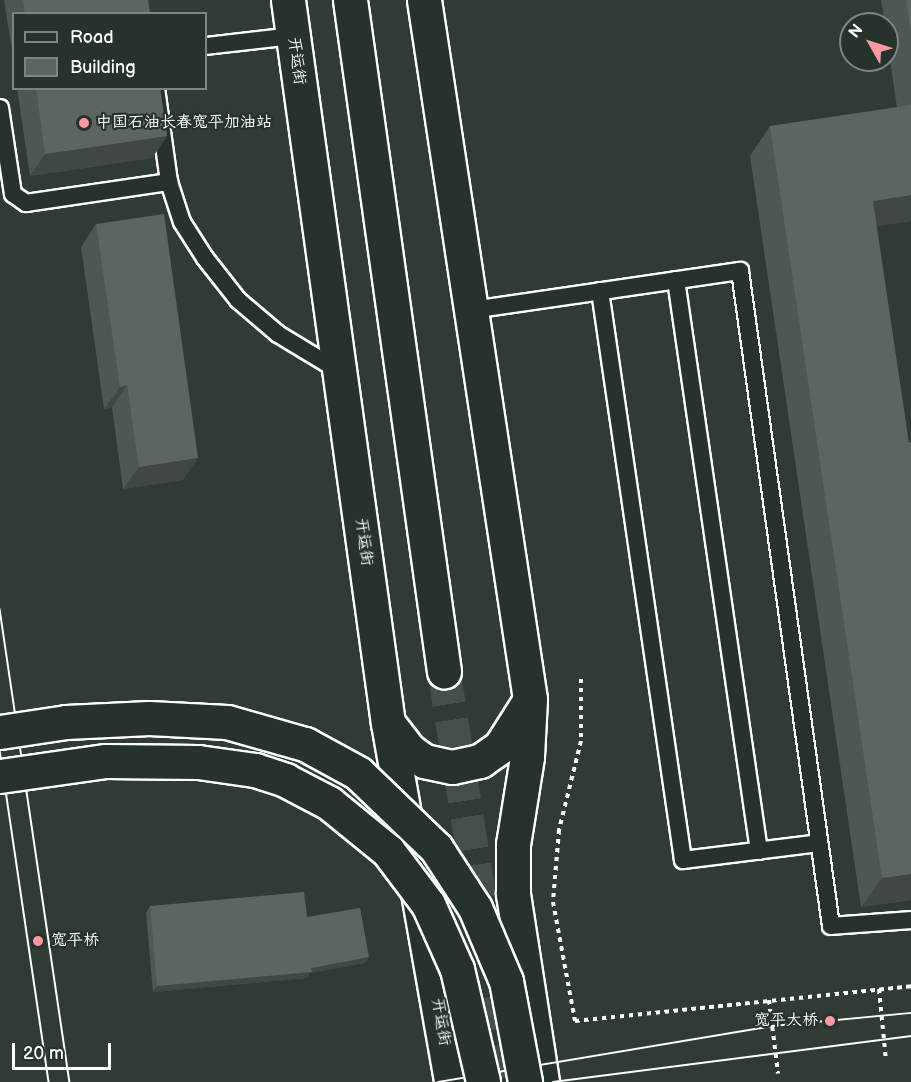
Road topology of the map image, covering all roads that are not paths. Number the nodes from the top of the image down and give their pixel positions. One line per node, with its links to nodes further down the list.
1 (288, 0): 4 (main road, 开运街)
2 (350, 0): 13 (main road)
3 (424, 0): 11 (main road)
4 (293, 36): 5 (lane); 12 (main road, 开运街)
5 (207, 46)
6 (156, 90): 8 (lane)
7 (0, 108): 8 (lane)
8 (170, 182): 12 (lane)
9 (676, 280): 10 (lane); 18 (lane); 19 (lane)
10 (600, 291): 11 (lane); 19 (lane)
11 (472, 310): 14 (main road)
12 (339, 371): 15 (main road, 开运街)
13 (444, 671)
14 (530, 699): 15 (main road); 24 (main road)
15 (388, 723): 21 (main road, 开运街)
16 (0, 732): 23 (main road, bridge)
17 (0, 776): 22 (main road, bridge)
18 (819, 843): 19 (lane); 20 (lane)
19 (759, 851)
20 (911, 920)
21 (451, 1082)
22 (483, 1082)
23 (525, 1082)
24 (542, 1082)

